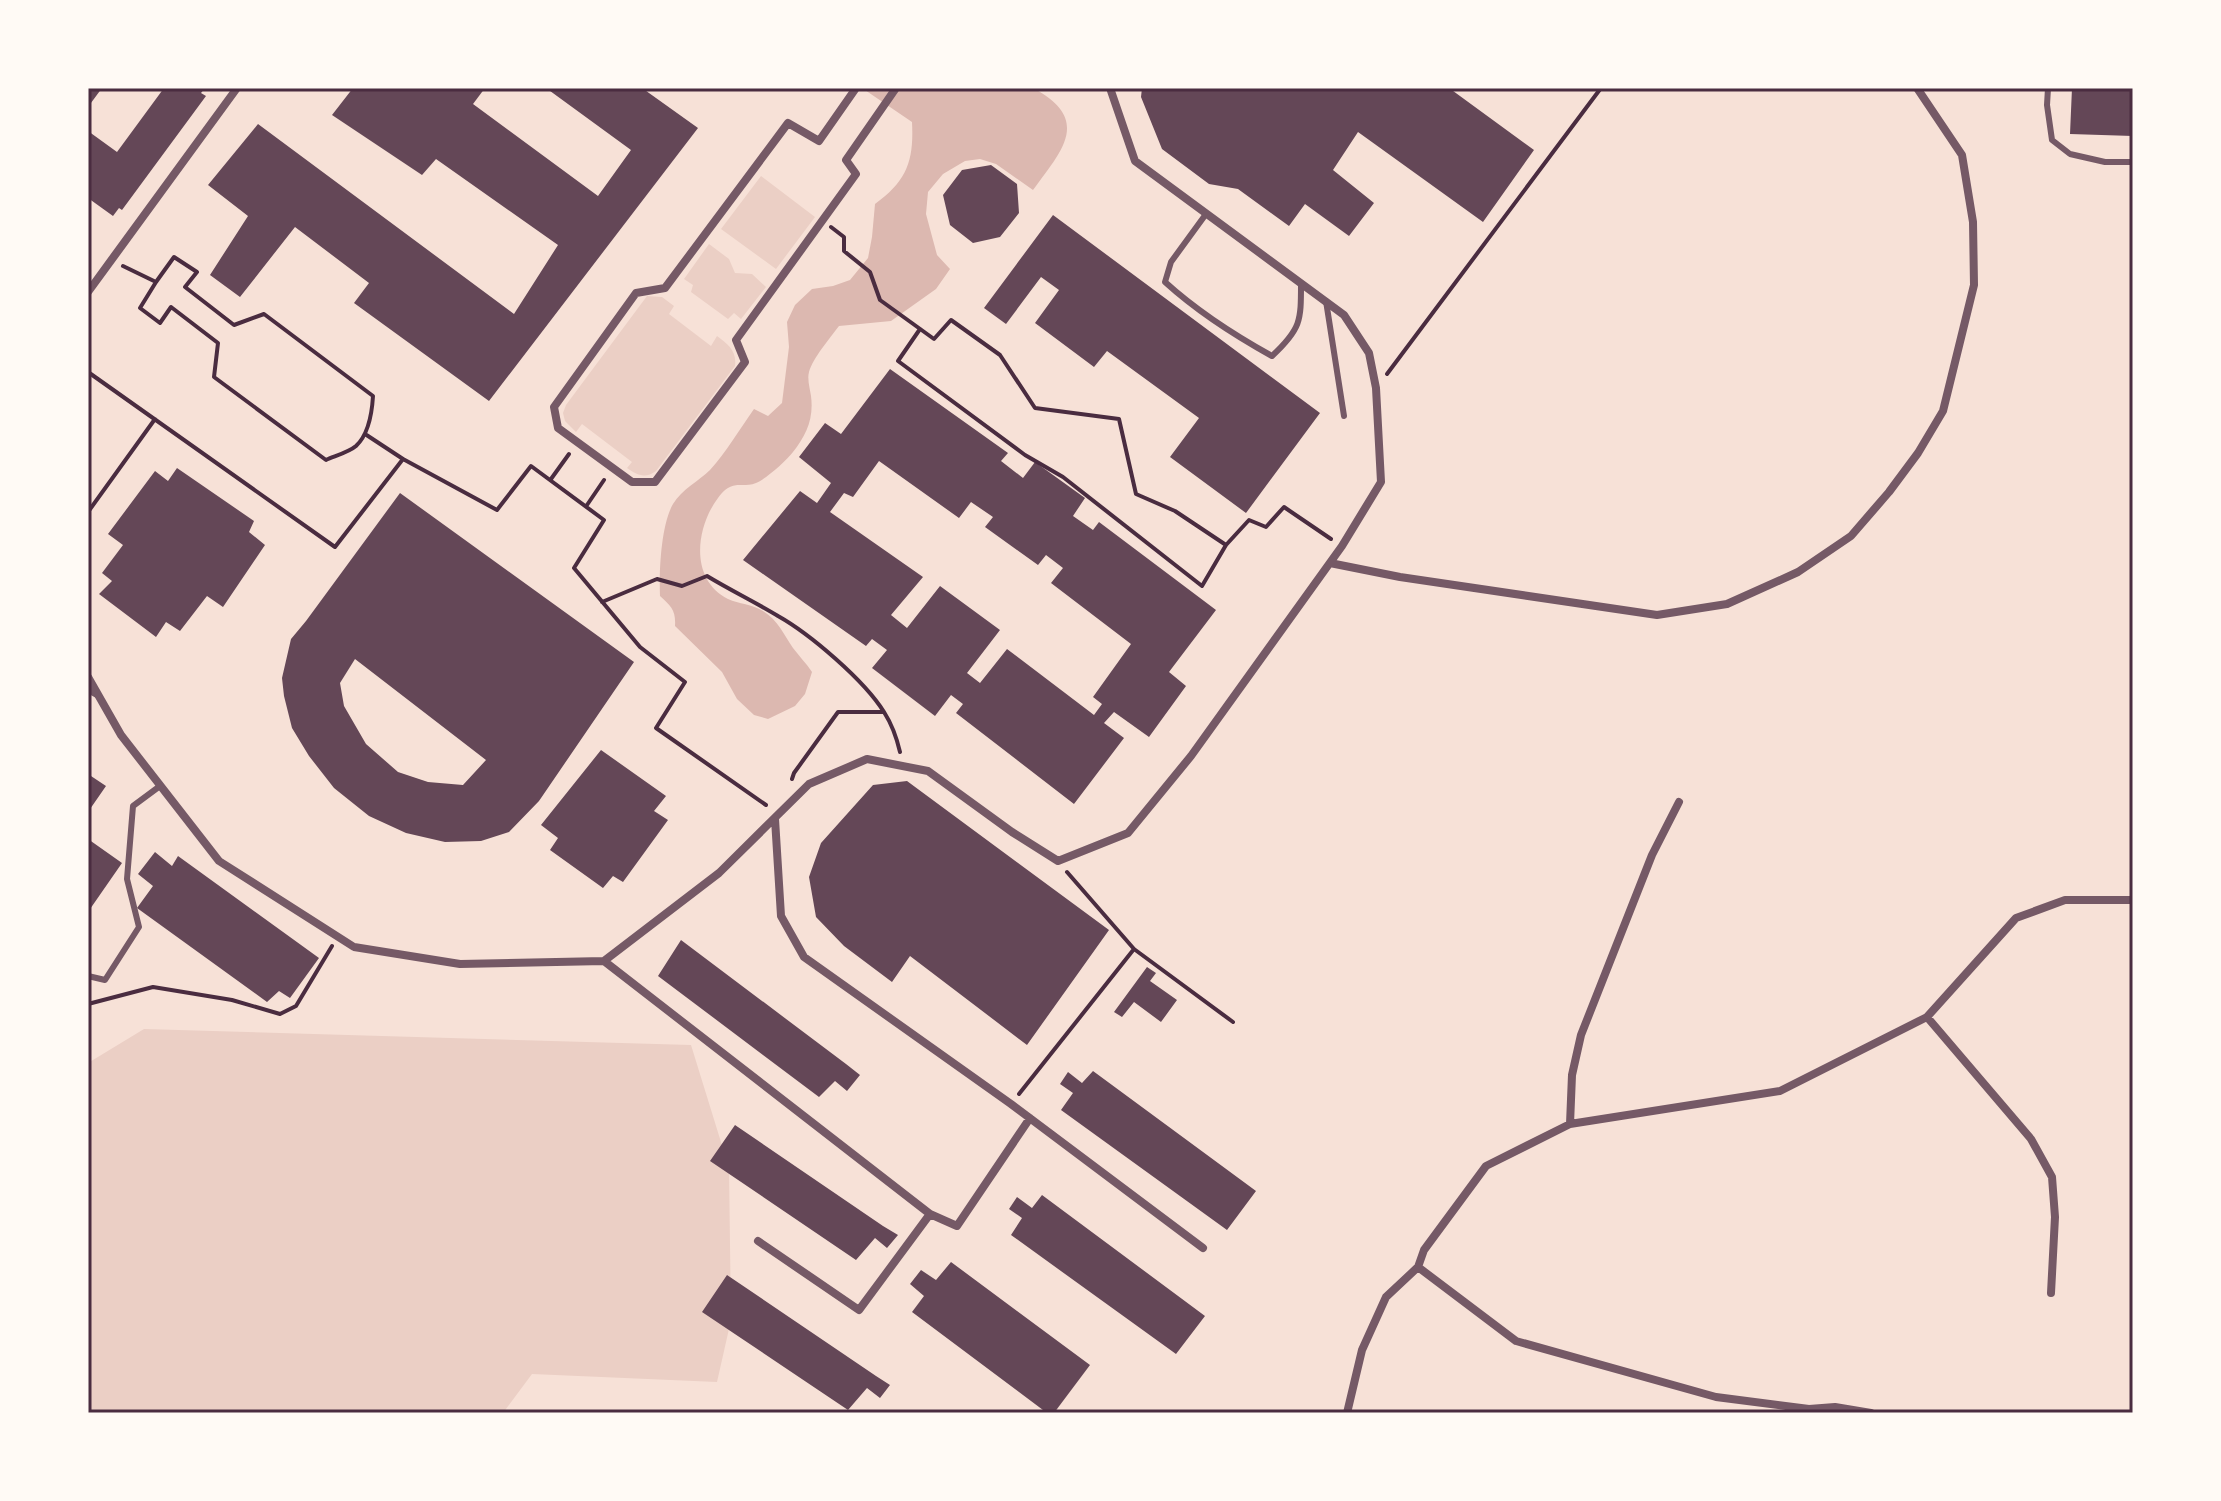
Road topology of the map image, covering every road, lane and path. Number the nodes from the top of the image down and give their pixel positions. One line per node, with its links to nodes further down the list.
1 (237, 88): 11 (street)
2 (856, 88): 22 (street)
3 (896, 88): 9 (street)
4 (1110, 88): 10 (street)
5 (1601, 88): 18 (path)
6 (2048, 88): 8 (lane)
7 (1918, 89): 30 (street)
8 (2133, 162)
9 (827, 214): 16 (path); 24 (street)
10 (1206, 214): 13 (street); 13 (lane)
11 (110, 260): 12 (path); 14 (street)
12 (156, 282): 21 (path); 21 (path)
13 (1301, 284): 15 (street)
14 (88, 292)
15 (1326, 301): 18 (street); 19 (lane)
16 (920, 329): 28 (path); 28 (path)
17 (88, 372): 20 (path)
18 (1376, 388): 29 (street)
19 (1344, 416)
20 (155, 419): 23 (path); 27 (path)
21 (365, 434): 23 (path)
22 (577, 442): 24 (street); 25 (path)
23 (403, 459): 25 (path)
24 (613, 468): 26 (path)
25 (550, 480): 26 (path)
26 (586, 506): 31 (path)
27 (88, 512)
28 (1226, 545): 29 (path)
29 (1342, 546): 30 (street)
30 (1330, 563): 41 (street)
31 (602, 602): 35 (path); 40 (path)
32 (88, 677): 34 (street)
33 (88, 690): 34 (lane)
34 (99, 696): 37 (street)
35 (884, 712): 36 (path); 38 (path)
36 (899, 766): 40 (street); 41 (street)
37 (160, 786): 43 (street); 46 (lane)
38 (789, 787)
39 (1679, 802): 52 (street)
40 (777, 816): 45 (street); 50 (street)
41 (1058, 861): 44 (path)
42 (2133, 900): 48 (street)
43 (337, 937): 45 (street); 47 (path)
44 (1134, 949): 49 (path); 50 (path)
45 (604, 961): 53 (street)
46 (88, 976)
47 (88, 1004)
48 (1927, 1017): 52 (street); 57 (street)
49 (1233, 1022)
50 (1011, 1104): 51 (street)
51 (1030, 1118): 53 (street); 55 (street)
52 (1570, 1124): 56 (street)
53 (930, 1214): 54 (street)
54 (758, 1241)
55 (1203, 1248)
56 (1418, 1267): 58 (street); 59 (street)
57 (2051, 1293)
58 (1347, 1413)
59 (1871, 1413)

